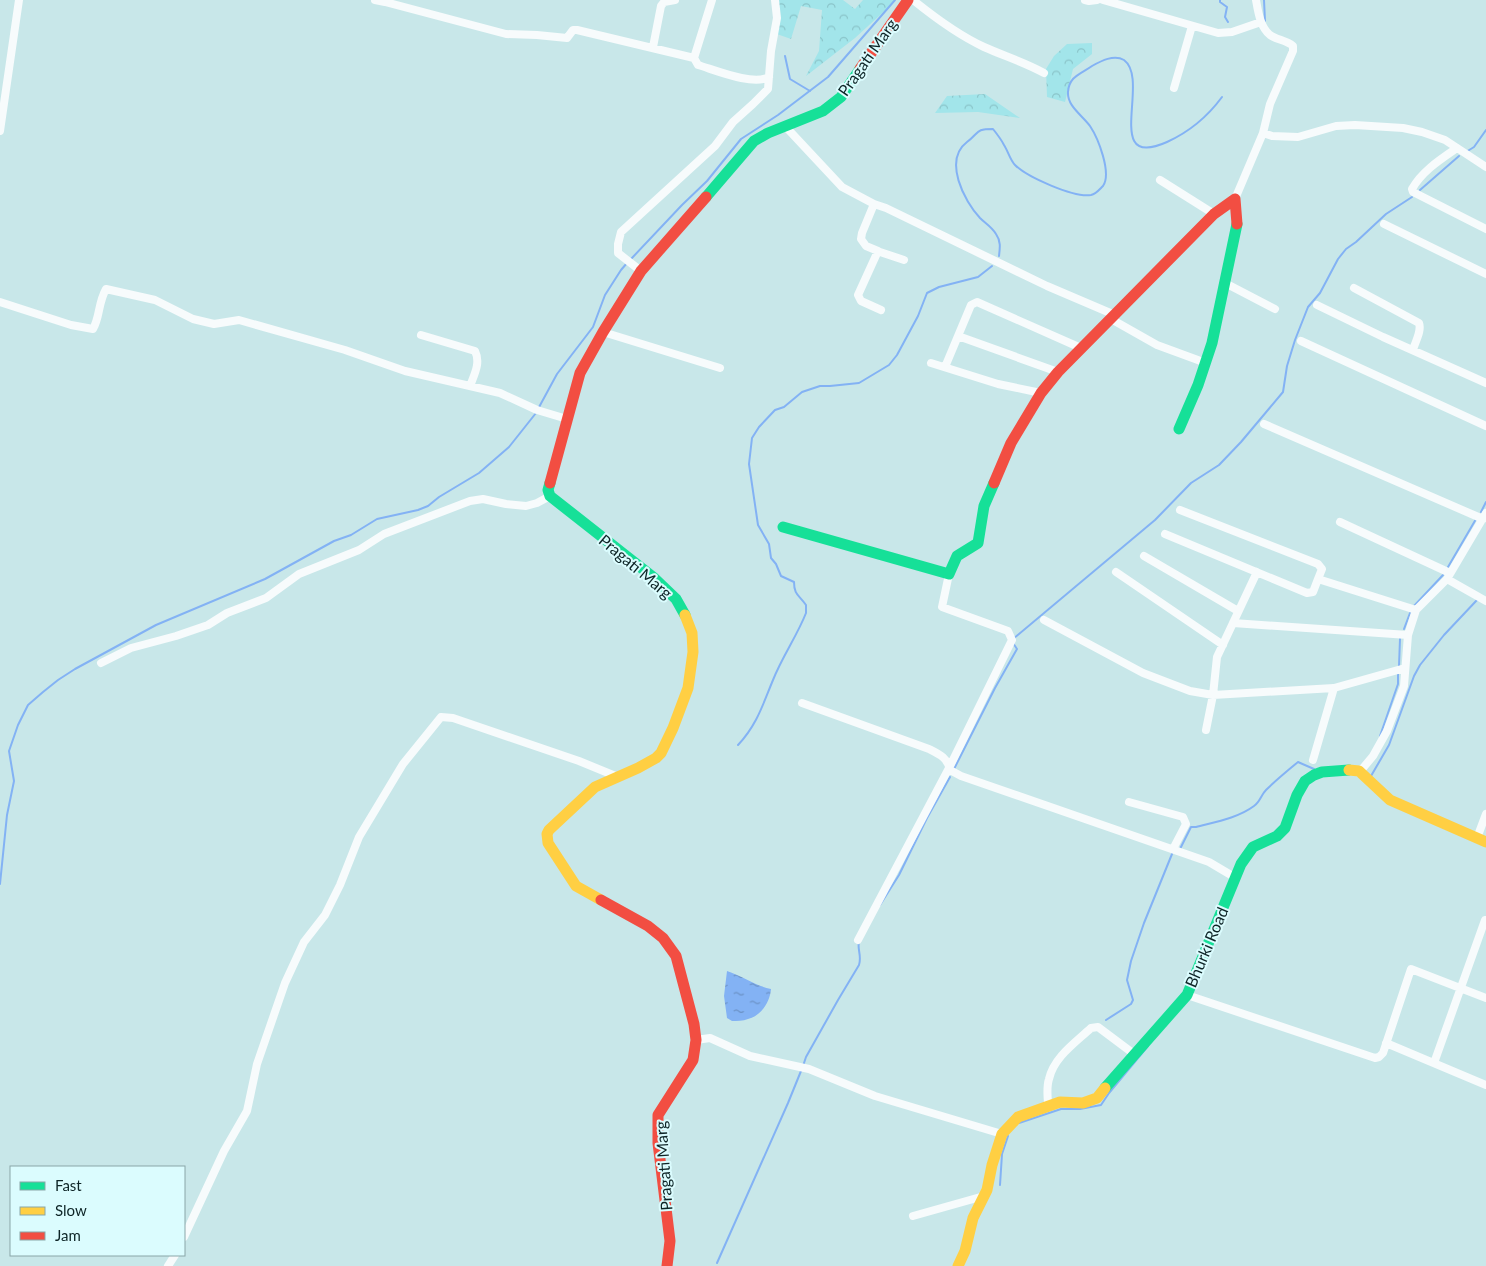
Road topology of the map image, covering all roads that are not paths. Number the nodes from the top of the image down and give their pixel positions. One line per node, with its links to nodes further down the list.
1 (19, 0): 20 (street)
2 (375, 0): 14 (street)
3 (675, 0): 14 (street)
4 (712, 0): 15 (street)
5 (775, 0): 17 (street)
6 (908, 0): 19 (street, Pragati Marg)
7 (912, 0): 16 (street)
8 (1084, 0): 9 (street)
9 (1096, 0)
10 (1103, 0): 13 (street)
11 (1256, 0): 12 (street)
12 (1261, 22): 13 (street); 21 (street)
13 (1192, 26): 18 (street)
14 (652, 47): 15 (street)
15 (694, 58): 17 (street)
16 (1044, 73)
17 (769, 77): 32 (street)
18 (1174, 88)
19 (785, 126): 26 (street); 32 (street, Pragati Marg)
20 (0, 131)
21 (1263, 133): 22 (street); 25 (street)
22 (1457, 148): 23 (street); 29 (street)
23 (1486, 167)
24 (1160, 180): 27 (street)
25 (1235, 199): 27 (street); 34 (street)
26 (874, 204): 30 (street); 40 (street)
27 (1214, 214): 40 (street)
28 (1384, 224): 33 (street)
29 (1486, 228)
30 (877, 251): 31 (street); 39 (street)
31 (904, 260)
32 (641, 271): 41 (street, Pragati Marg)
33 (1486, 274)
34 (1225, 283): 38 (street); 48 (street)
35 (1354, 288): 46 (street)
36 (0, 302): 53 (street)
37 (1317, 305): 46 (street)
38 (1275, 309)
39 (881, 310)
40 (1113, 317): 45 (street); 48 (street)
41 (603, 332): 49 (street); 55 (street, Pragati Marg)
42 (421, 335): 53 (street)
43 (958, 336): 45 (street); 50 (street); 51 (street)
44 (1301, 341): 57 (street)
45 (1082, 348): 51 (street)
46 (1412, 350): 52 (street)
47 (931, 363): 50 (street)
48 (1206, 363): 58 (street)
49 (720, 368)
50 (946, 368): 54 (street)
51 (1058, 372): 54 (street)
52 (1486, 383)
53 (470, 386): 55 (street)
54 (1041, 393): 68 (street)
55 (567, 419): 59 (street, Pragati Marg)
56 (1264, 424): 61 (street)
57 (1486, 426)
58 (1179, 428)
59 (550, 496): 78 (street); 87 (street, Pragati Marg)
60 (1180, 510): 70 (street)
61 (1484, 516): 69 (street)
62 (1340, 522): 69 (street)
63 (783, 527): 68 (street)
64 (1165, 534): 67 (street)
65 (1144, 556): 73 (street)
66 (1116, 572): 77 (street)
67 (1257, 572): 70 (street); 73 (street)
68 (949, 574): 85 (street)
69 (1448, 576): 71 (street); 72 (street)
70 (1318, 579): 72 (street)
71 (1486, 600)
72 (1416, 610): 76 (street)
73 (1238, 611): 75 (street)
74 (1044, 620): 81 (street)
75 (1233, 623): 76 (street); 77 (street)
76 (1408, 635): 79 (street)
77 (1222, 644): 81 (street)
78 (101, 664)
79 (1406, 668): 80 (street); 86 (street)
80 (1334, 688): 81 (street); 84 (street)
81 (1213, 695): 83 (street)
82 (802, 703): 85 (street)
83 (1206, 730)
84 (1313, 760)
85 (950, 766): 91 (street); 94 (street)
86 (1359, 771): 90 (street); 92 (street, Bhurki Road)
87 (618, 777): 98 (street, Pragati Marg); 107 (street)
88 (1129, 802): 91 (street)
89 (1486, 814): 90 (street)
90 (1481, 840)
91 (1173, 849): 92 (street)
92 (1236, 878): 96 (street, Bhurki Road)
93 (1485, 920): 95 (street)
94 (858, 940)
95 (1461, 987): 97 (street); 99 (street); 101 (street)
96 (1187, 995): 99 (street); 100 (street, Bhurki Road)
97 (1486, 998)
98 (696, 1040): 104 (street); 108 (street, Pragati Marg)
99 (1386, 1043): 101 (street)
100 (1134, 1054): 103 (street, Bhurki Road); 103 (street)
101 (1434, 1063): 102 (street)
102 (1486, 1085)
103 (1048, 1106): 104 (street, Bhurki Road)
104 (1002, 1134): 105 (street, Bhurki Road)
105 (984, 1196): 106 (street); 109 (street, Bhurki Road)
106 (913, 1216)
107 (185, 1235)
108 (667, 1266)
109 (958, 1266)

